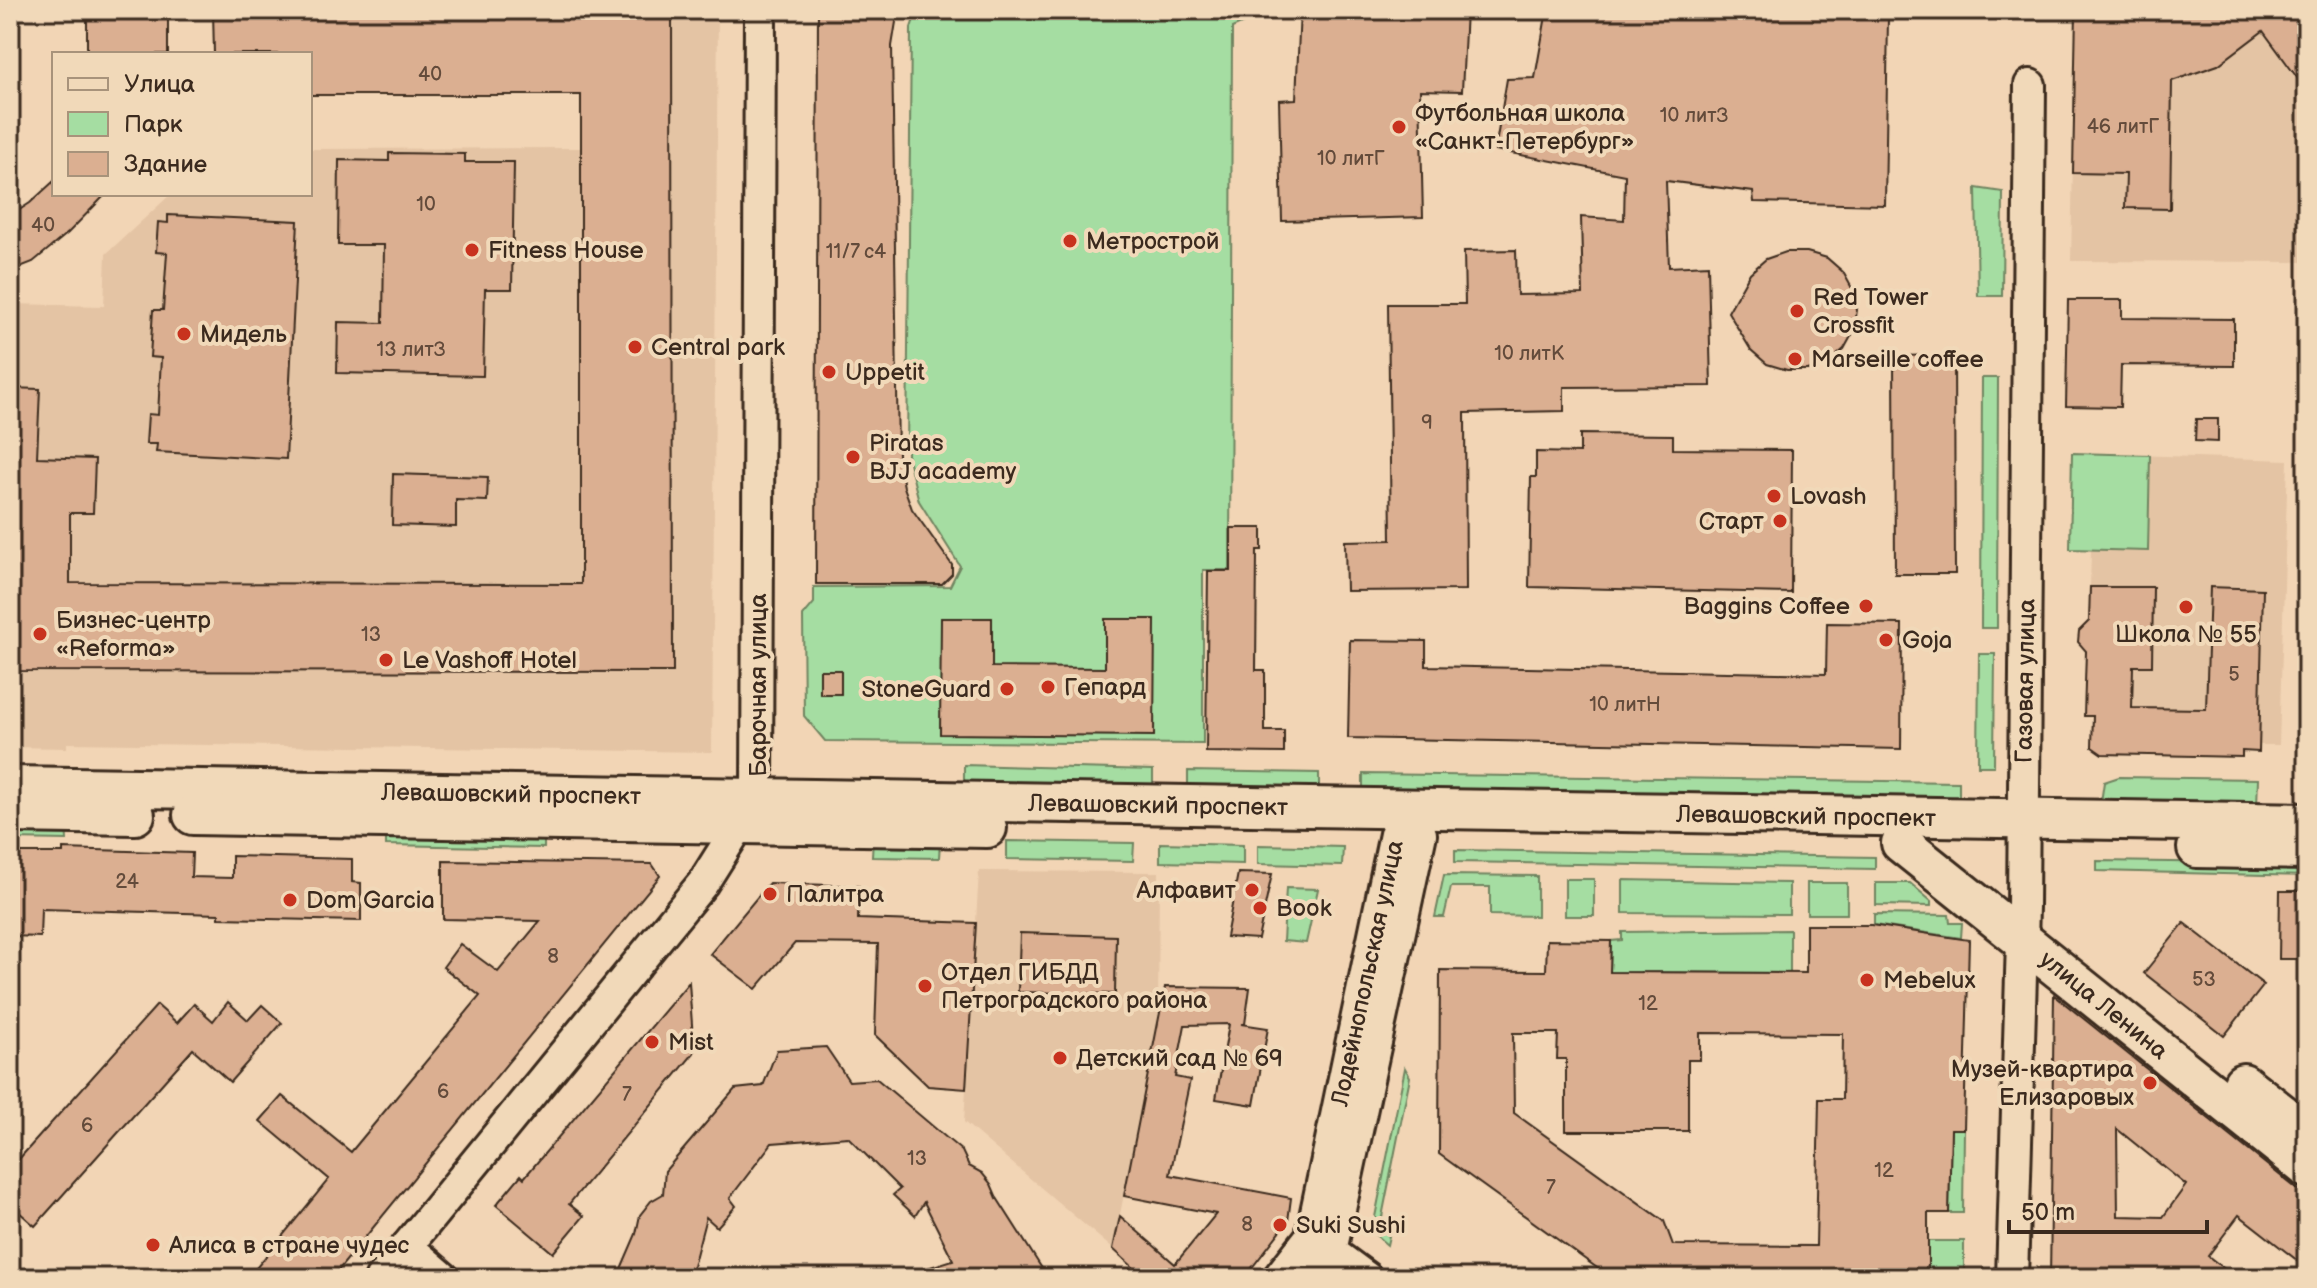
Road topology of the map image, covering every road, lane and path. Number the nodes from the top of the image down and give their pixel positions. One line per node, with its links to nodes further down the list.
1 (760, 10): 4 (street, Барочная улица)
2 (2030, 85): 9 (street, Газовая улица)
3 (10, 786): 4 (street, Левашовский проспект)
4 (749, 811): 5 (street, Левашовский проспект); 7 (street, Левашовский проспект); 16 (street)
5 (10, 813)
6 (2307, 823): 9 (street, Левашовский проспект)
7 (1409, 826): 8 (street, Левашовский проспект); 15 (street, Лодейнопольская улица)
8 (1904, 830): 9 (street, Левашовский проспект); 10 (street, улица Ленина); 12 (street, улица Ленина)
9 (2023, 832): 10 (street, Левашовский проспект); 11 (street, Левашовский проспект); 12 (street, Газовая улица)
10 (1941, 843): 12 (street, улица Ленина)
11 (2307, 850)
12 (2022, 923): 13 (street, улица Ленина); 14 (street, улица Ленина); 22 (street, Газовая улица)
13 (2307, 1133)
14 (2307, 1168)
15 (1321, 1244): 19 (street, Лодейнопольская улица); 20 (street, Лодейнопольская улица); 21 (street)
16 (407, 1246): 17 (street); 18 (street)
17 (381, 1278)
18 (444, 1278)
19 (1278, 1278)
20 (1310, 1278)
21 (1367, 1278)
22 (2012, 1278)

